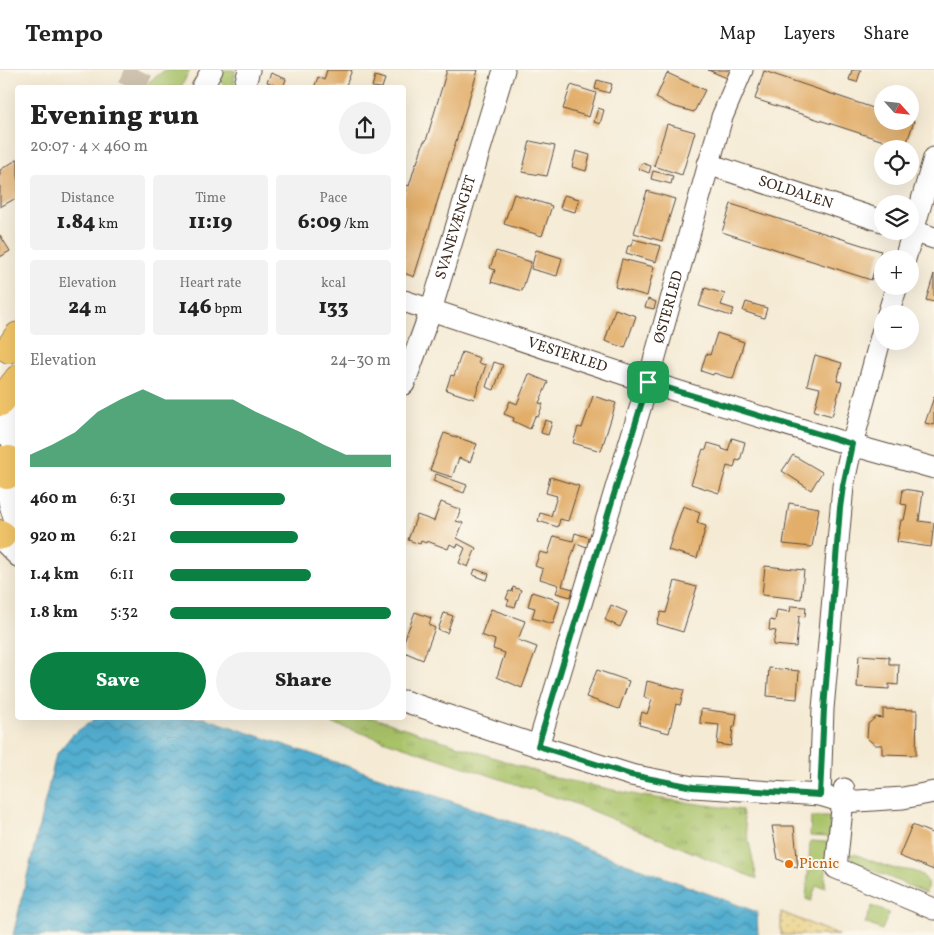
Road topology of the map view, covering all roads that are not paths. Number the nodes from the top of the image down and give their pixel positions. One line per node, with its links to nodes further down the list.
1 (196, 70): 6 (street)
2 (212, 70): 7 (street)
3 (250, 70): 8 (street)
4 (504, 70): 16 (street, SVANEVÆNGET)
5 (742, 70): 10 (street, ØSTERLED)
6 (189, 85)
7 (204, 85)
8 (245, 85)
9 (934, 158): 11 (street)
10 (708, 164): 12 (street, SOLDALEN); 19 (street, ØSTERLED)
11 (919, 207)
12 (874, 218)
13 (919, 233): 14 (street)
14 (934, 238)
15 (406, 302): 16 (street, VESTERLED)
16 (431, 310): 18 (street, SVANEVÆNGET); 19 (street, VESTERLED)
17 (877, 350): 25 (street)
18 (406, 379)
19 (648, 382): 25 (street, VESTERLED); 30 (street, ØSTERLED)
20 (15, 383): 22 (main road)
21 (15, 400): 23 (street)
22 (0, 402)
23 (0, 434)
24 (15, 440): 26 (street)
25 (852, 444): 27 (street, VESTERLED); 33 (street)
26 (7, 468): 28 (street)
27 (934, 468)
28 (7, 536)
29 (406, 702): 30 (street)
30 (538, 746): 33 (street)
31 (934, 784): 34 (street)
32 (934, 792): 34 (street)
33 (820, 795): 34 (street)
34 (844, 795): 35 (street)
35 (934, 909)

